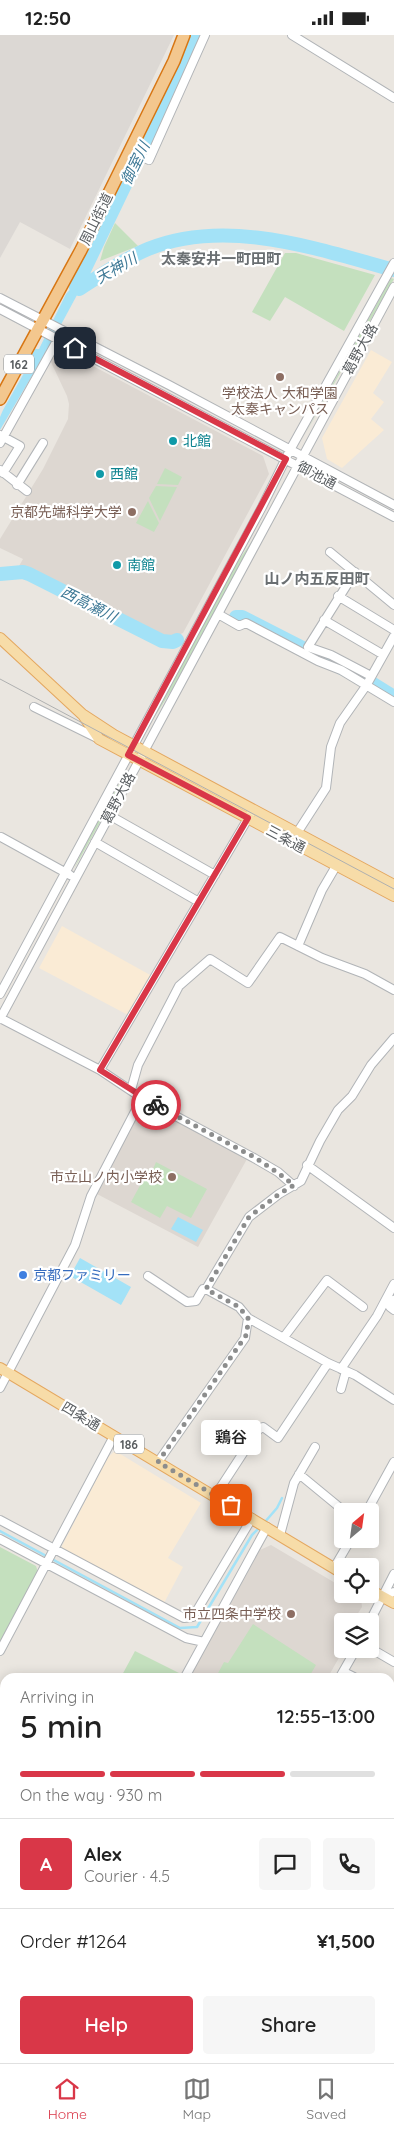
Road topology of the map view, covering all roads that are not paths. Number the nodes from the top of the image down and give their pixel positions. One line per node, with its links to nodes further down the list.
1 (178, 35): 11 (highway, 周山街道 / 162)
2 (184, 35): 6 (highway, 周山街道 / 162)
3 (206, 35): 6 (street)
4 (292, 35): 5 (street)
5 (394, 98)
6 (131, 152): 11 (highway, 周山街道 / 162)
7 (394, 263): 17 (street, 葛野大路)
8 (394, 287): 18 (street, 葛野大路)
9 (0, 298): 11 (street, 御池通)
10 (0, 309): 11 (street, 御池通)
11 (41, 325): 12 (street, 御池通); 13 (highway, 周山街道 / 162); 14 (highway, 周山街道 / 162); 17 (street, 御池通)
12 (57, 339): 15 (street); 19 (street, 御池通)
13 (0, 388)
14 (0, 399)
15 (1, 438): 21 (street)
16 (43, 443): 22 (street)
17 (290, 449): 18 (street, 御池通); 19 (street, 葛野大路)
18 (302, 456): 20 (street, 葛野大路); 24 (street, 御池通)
19 (286, 459): 20 (street, 御池通); 42 (street, 葛野大路)
20 (298, 465): 25 (street, 御池通); 30 (street, 葛野大路)
21 (2, 472): 22 (street)
22 (17, 485): 23 (street)
23 (27, 491)
24 (394, 505)
25 (394, 517)
26 (330, 552): 27 (street)
27 (355, 572): 28 (street); 29 (street)
28 (338, 596): 31 (street); 32 (street)
29 (394, 605)
30 (218, 614): 37 (street); 43 (street, 葛野大路)
31 (324, 620): 35 (street); 36 (street)
32 (394, 630)
33 (394, 636): 35 (street)
34 (0, 638): 40 (main road, 三条通)
35 (382, 654): 36 (street)
36 (371, 676): 37 (street)
37 (366, 686): 38 (street); 46 (street)
38 (394, 702)
39 (34, 707): 41 (street)
40 (82, 714): 41 (main road, 三条通); 42 (main road, 三条通)
41 (99, 739): 42 (main road, 三条通)
42 (130, 750): 43 (main road, 三条通); 50 (street, 葛野大路)
43 (141, 756): 44 (main road, 三条通); 45 (street, 葛野大路)
44 (250, 814): 46 (main road, 三条通); 49 (main road, 三条通); 51 (street)
45 (109, 815): 48 (street, 葛野大路); 51 (street)
46 (298, 833): 49 (main road, 三条通)
47 (1, 837): 50 (street)
48 (95, 842): 52 (street, 葛野大路); 55 (street)
49 (338, 861): 53 (main road, 三条通); 54 (main road, 三条通); 56 (street)
50 (65, 872): 52 (street); 57 (street, 葛野大路)
51 (215, 875): 55 (street)
52 (76, 878): 58 (street, 葛野大路)
53 (394, 885)
54 (394, 896)
55 (199, 902): 63 (street)
56 (298, 946): 59 (street); 64 (street)
57 (10, 975): 58 (street); 60 (street, 葛野大路)
58 (20, 981): 61 (street, 葛野大路)
59 (394, 990)
60 (0, 994)
61 (0, 1019): 63 (street)
62 (394, 1038): 66 (street)
63 (100, 1070): 64 (street)
64 (131, 1090): 65 (street)
65 (142, 1098): 67 (street); 78 (street)
66 (307, 1165): 67 (street); 68 (street)
67 (294, 1185): 71 (street)
68 (394, 1228)
69 (148, 1276): 71 (street)
70 (394, 1284): 79 (street)
71 (206, 1289): 75 (street)
72 (394, 1300): 74 (street)
73 (363, 1307): 76 (street)
74 (394, 1310)
75 (248, 1318): 76 (street); 85 (street)
76 (284, 1337): 77 (street)
77 (328, 1363): 79 (street); 88 (street)
78 (4, 1370): 80 (street); 83 (main road, 四条通 / 186)
79 (343, 1370): 81 (street); 82 (street)
80 (0, 1388)
81 (341, 1389)
82 (394, 1400)
83 (114, 1436): 85 (main road, 四条通 / 186); 95 (street)
84 (315, 1447): 87 (street)
85 (158, 1462): 88 (main road, 四条通 / 186)
86 (394, 1462): 90 (street)
87 (299, 1474): 89 (street); 93 (street)
88 (215, 1496): 92 (main road, 四条通 / 186)
89 (334, 1503)
90 (371, 1503)
91 (0, 1520): 95 (street)
92 (260, 1523): 93 (main road, 四条通 / 186); 95 (street); 104 (street)
93 (280, 1535): 97 (main road, 四条通 / 186)
94 (0, 1539): 96 (street)
95 (54, 1549): 96 (street)
96 (46, 1564): 104 (street); 105 (street)
97 (334, 1569)
98 (394, 1574): 101 (street)
99 (394, 1592): 101 (street)
100 (379, 1595): 101 (main road)
101 (382, 1597): 102 (main road); 103 (street)
102 (394, 1603)
103 (374, 1613)
104 (204, 1642): 109 (street)
105 (0, 1651)
106 (379, 1653): 108 (street)
107 (351, 1658): 110 (street)
108 (394, 1662)
109 (187, 1673)
110 (343, 1673)

